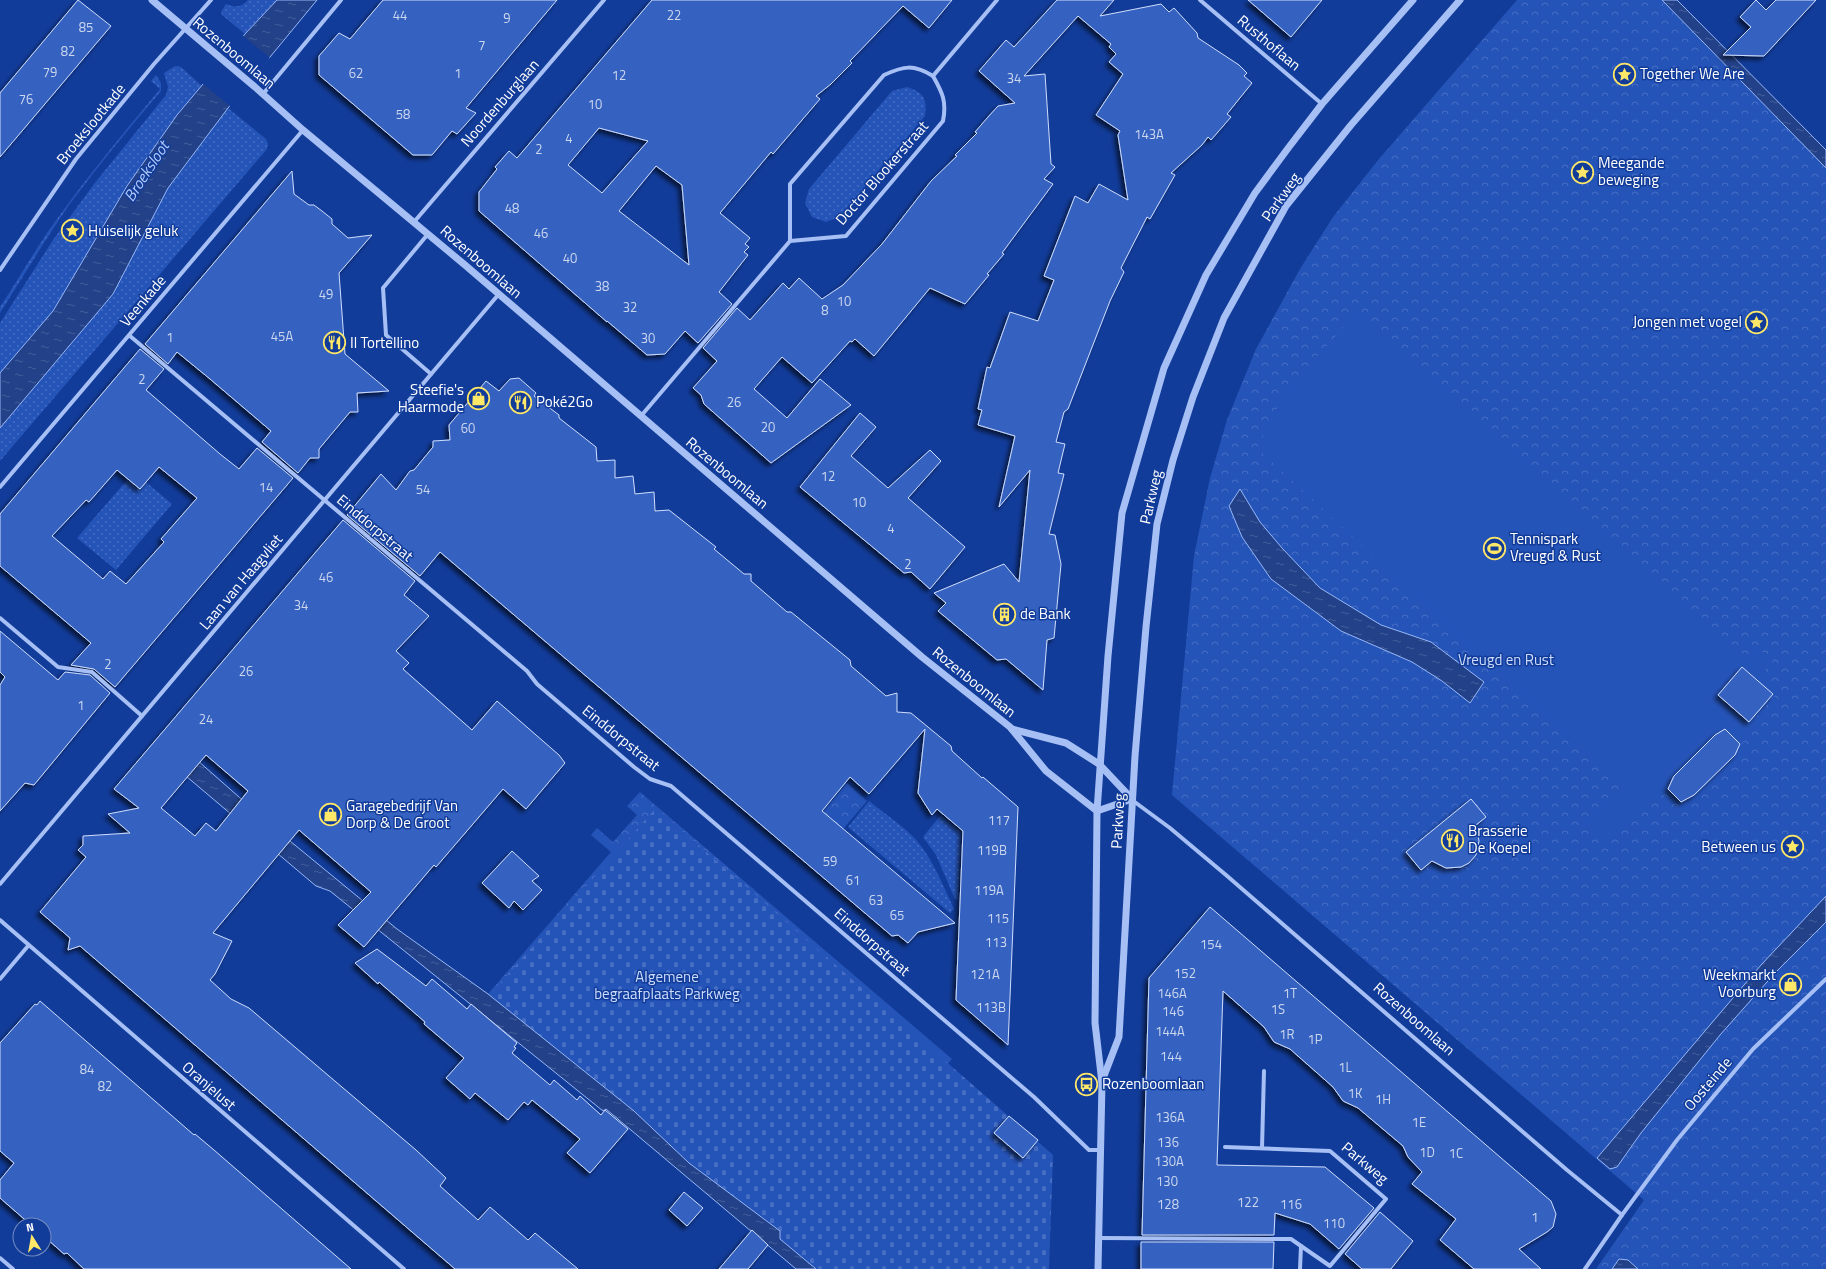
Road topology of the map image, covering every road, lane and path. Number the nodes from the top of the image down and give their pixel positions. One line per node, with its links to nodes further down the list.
1 (152, 0): 9 (street, Rozenboomlaan)
2 (211, 0): 9 (street, Broekslootkade)
3 (342, 0): 11 (street)
4 (604, 0): 14 (street, Noordenburglaan)
5 (997, 0): 10 (street)
6 (1200, 0): 12 (street, Rusthoflaan)
7 (1412, 0): 12 (street, Parkweg)
8 (1460, 0): 28 (street, Parkweg)
9 (186, 30): 11 (street, Rozenboomlaan); 17 (street, Broekslootkade)
10 (933, 76): 16 (street); 16 (street, Doctor Blookerstraat)
11 (263, 94): 13 (street, Rozenboomlaan)
12 (1322, 104): 27 (street, Parkweg)
13 (303, 130): 14 (street, Rozenboomlaan); 19 (street, Veenkade)
14 (414, 222): 15 (street, Rozenboomlaan)
15 (428, 234): 18 (street, Rozenboomlaan); 20 (street, Rozenboomlaan)
16 (790, 241): 21 (street)
17 (0, 270)
18 (498, 295): 20 (street, Laan van Haagvliet); 21 (street, Rozenboomlaan)
19 (130, 336): 22 (street, Veenkade); 23 (street, Einddorpstraat)
20 (431, 374): 23 (street, Laan van Haagvliet)
21 (640, 416): 26 (street, Rozenboomlaan)
22 (0, 487)
23 (325, 502): 25 (street, Laan van Haagvliet); 39 (street, Einddorpstraat)
24 (0, 618): 25 (street)
25 (142, 716): 30 (street, Laan van Haagvliet)
26 (1012, 729): 27 (street, Rozenboomlaan); 29 (street, Rozenboomlaan)
27 (1099, 764): 28 (street, Rozenboomlaan); 29 (street, Parkweg)
28 (1132, 799): 29 (street); 36 (street, Parkweg); 40 (street, Rozenboomlaan)
29 (1097, 811): 36 (street, Parkweg)
30 (0, 884)
31 (0, 920): 32 (street, Oranjelust)
32 (28, 946): 33 (street); 48 (street, Oranjelust)
33 (0, 979)
34 (1826, 979): 40 (street, Oosteinde)
35 (1264, 1071): 38 (street)
36 (1102, 1083): 39 (street, Parkweg)
37 (1225, 1147): 38 (street, Parkweg)
38 (1262, 1148): 46 (street, Parkweg)
39 (1101, 1150): 41 (street, Parkweg)
40 (1622, 1215): 51 (street, Oosteinde)
41 (1099, 1238): 42 (street, Parkweg); 49 (street, Parkweg)
42 (1218, 1239): 43 (street); 44 (street, Parkweg)
43 (1217, 1245)
44 (1301, 1246): 46 (street, Parkweg); 50 (street)
45 (0, 1258): 47 (street)
46 (1331, 1267)
47 (13, 1269)
48 (404, 1269)
49 (1098, 1269)
50 (1300, 1269)
51 (1585, 1269)

